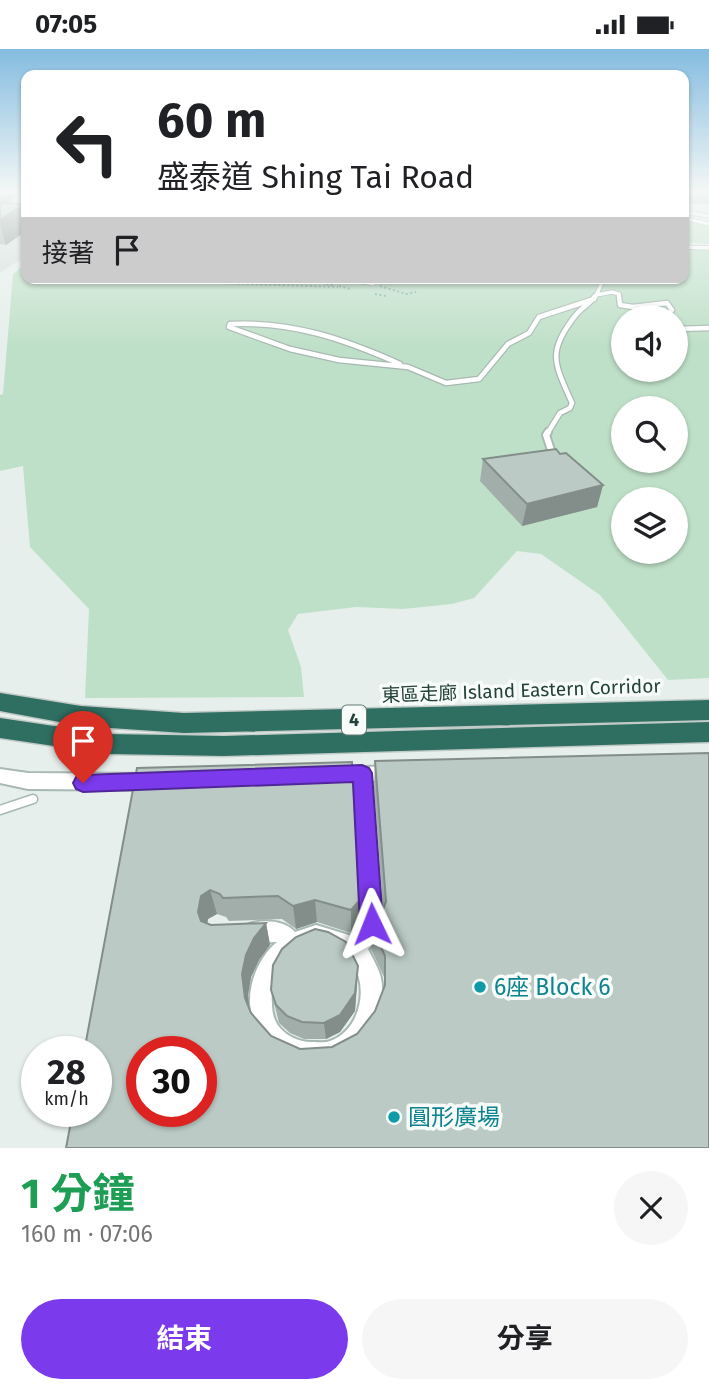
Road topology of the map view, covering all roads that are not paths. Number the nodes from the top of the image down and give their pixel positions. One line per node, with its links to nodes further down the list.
1 (689, 247): 2 (lane)
2 (709, 248)
3 (601, 284): 4 (lane)
4 (595, 297): 5 (lane); 8 (lane); 9 (lane)
5 (620, 305)
6 (709, 328): 7 (lane)
7 (688, 329)
8 (408, 367): 8 (lane)
9 (553, 459)
10 (0, 702): 11 (highway, 東區走廊 Island Eastern Corridor / 4)
11 (709, 710)
12 (0, 728): 13 (highway, 4)
13 (709, 732)
14 (417, 772): 15 (street)
15 (362, 773): 16 (street); 23 (street)
16 (318, 775)
17 (0, 776): 18 (street)
18 (167, 782)
19 (33, 799): 20 (lane)
20 (0, 810)
21 (231, 934): 22 (street)
22 (291, 942): 23 (street); 23 (street)
23 (355, 948)

